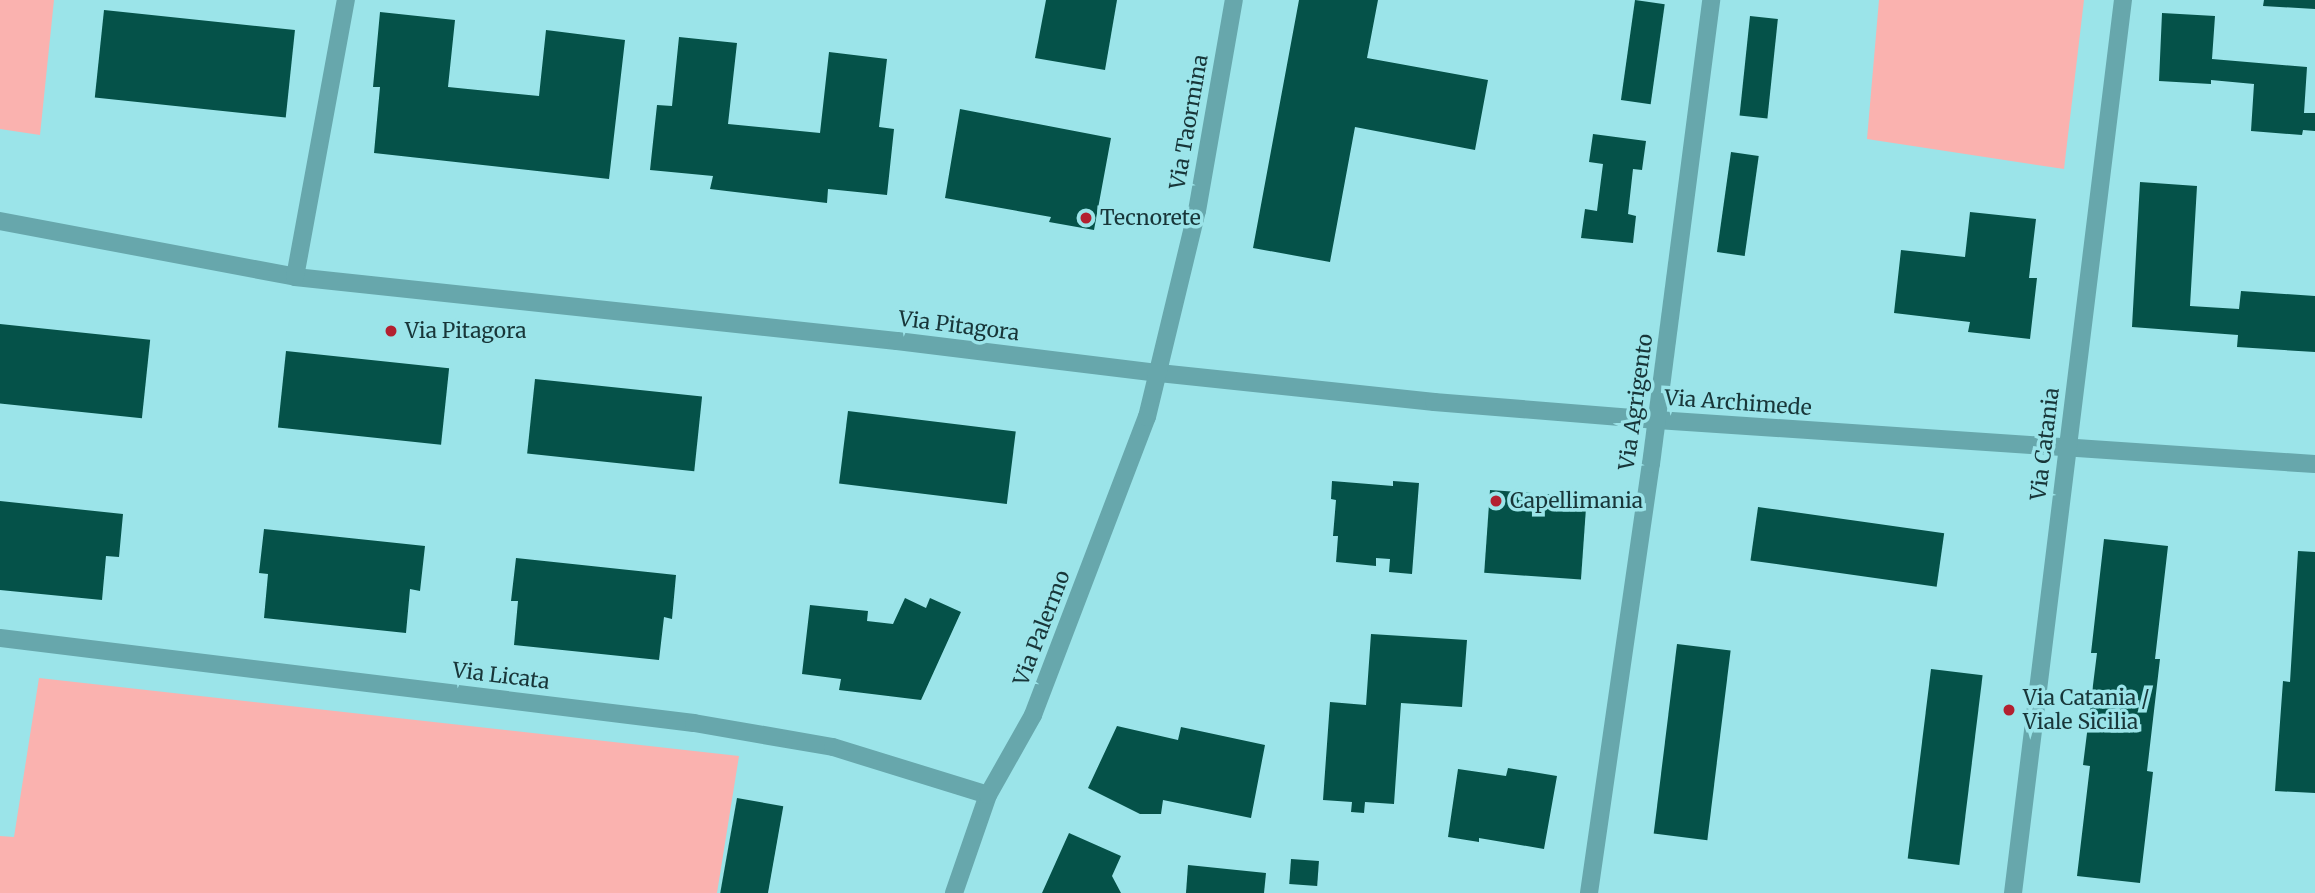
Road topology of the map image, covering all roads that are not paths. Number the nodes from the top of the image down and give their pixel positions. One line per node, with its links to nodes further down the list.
1 (346, 0): 6 (street)
2 (1234, 0): 7 (street, Via Taormina)
3 (1711, 0): 8 (street, Via Agrigento)
4 (2123, 0): 9 (street, Via Catania)
5 (0, 221): 6 (street, Via Pitagora)
6 (295, 277): 7 (street, Via Pitagora)
7 (1159, 373): 8 (street, Via Archimede); 12 (street, Via Palermo)
8 (1657, 420): 9 (street, Via Archimede); 14 (street, Via Agrigento)
9 (2067, 449): 10 (street, Via Archimede); 15 (street, Via Catania)
10 (2315, 464)
11 (0, 638): 12 (street, Via Licata)
12 (988, 795): 13 (street, Via Palermo)
13 (954, 893)
14 (1589, 893)
15 (2013, 893)

